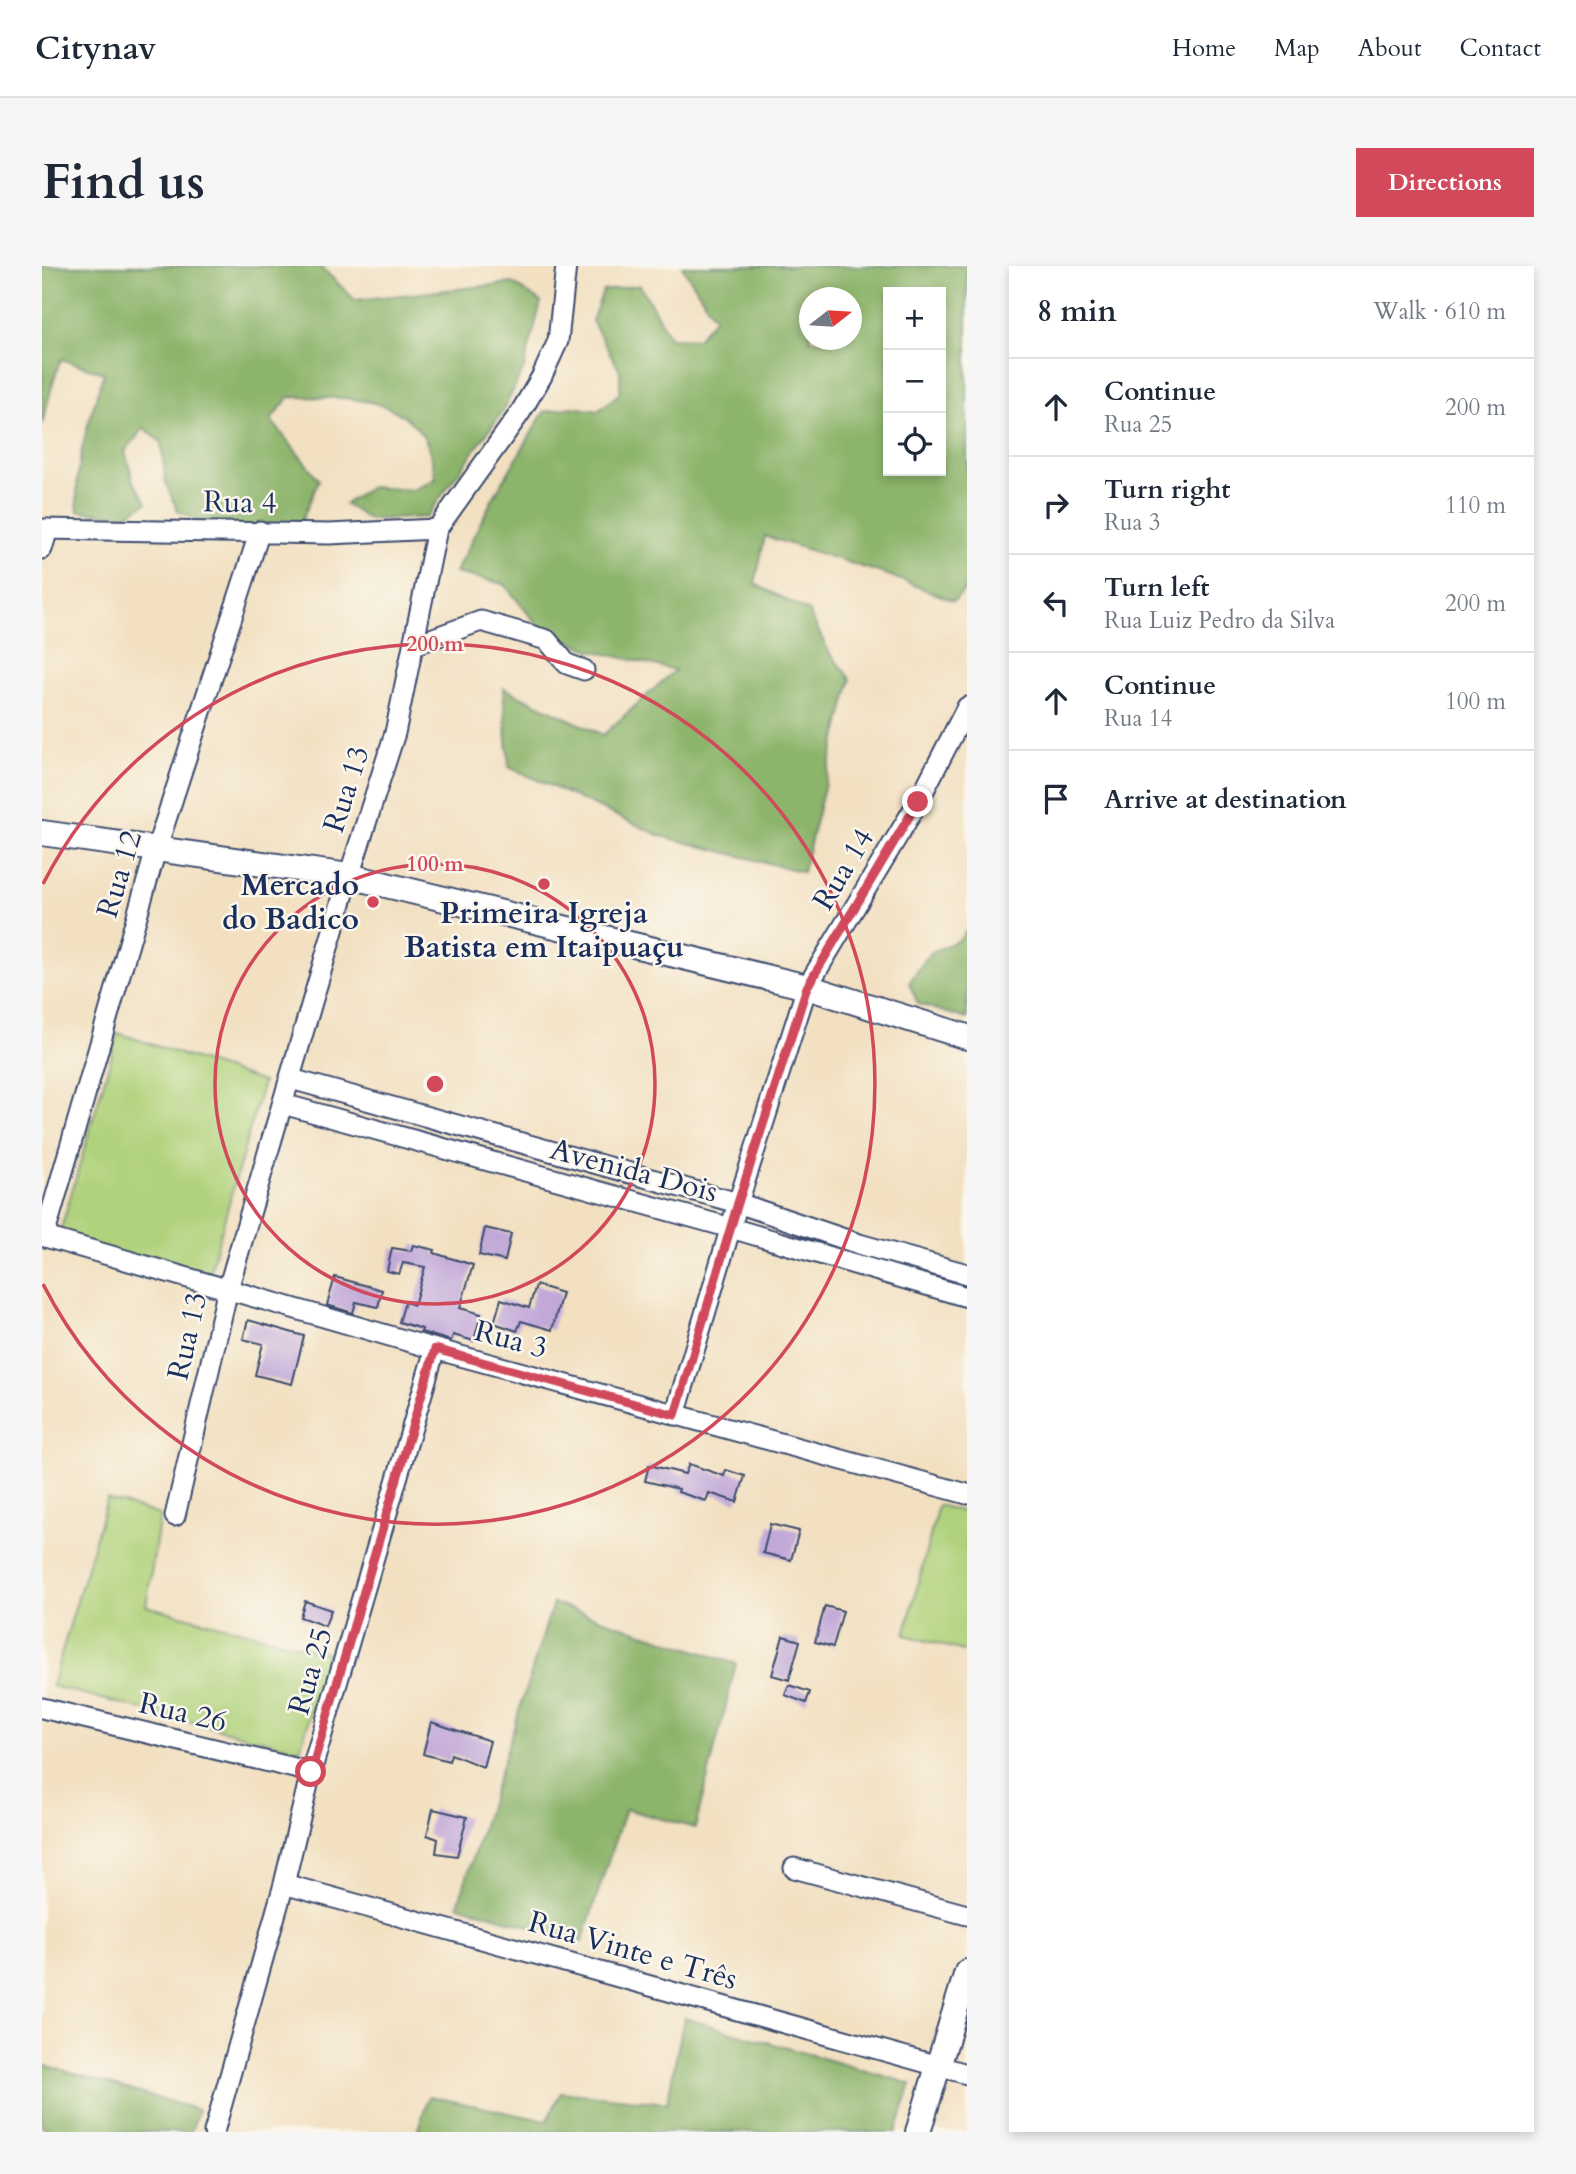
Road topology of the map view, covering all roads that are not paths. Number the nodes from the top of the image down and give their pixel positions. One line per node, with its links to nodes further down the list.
1 (566, 266): 3 (street, Rua 13)
2 (45, 529): 4 (street, Rua 4); 5 (street)
3 (437, 529): 4 (street, Rua 4); 6 (street, Rua 13)
4 (260, 531): 10 (street, Rua 12)
5 (42, 549)
6 (414, 645): 7 (street); 11 (street, Rua 13)
7 (584, 670)
8 (967, 707): 12 (street, Rua 14)
9 (42, 833): 10 (main road)
10 (156, 850): 11 (main road); 18 (street, Rua 12)
11 (349, 876): 12 (main road); 14 (street, Rua 13)
12 (807, 987): 13 (main road); 16 (street, Rua 14)
13 (967, 1037)
14 (291, 1079): 15 (street, Rua 13); 16 (street, Avenida Dois)
15 (283, 1104): 17 (street, Avenida Dois); 20 (street, Rua 13)
16 (738, 1203): 17 (street, Rua 14); 19 (street, Avenida Dois)
17 (731, 1228): 21 (street, Avenida Dois); 23 (street, Rua 14)
18 (43, 1236): 20 (street, Rua 3)
19 (967, 1274)
20 (228, 1289): 22 (street, Rua 3); 25 (street, Rua 13)
21 (967, 1297)
22 (435, 1349): 23 (street, Rua 3); 27 (street, Rua 25)
23 (675, 1415): 24 (street, Rua 3)
24 (967, 1494)
25 (175, 1516)
26 (42, 1708): 27 (street, Rua 26)
27 (311, 1772): 29 (street, Rua 25)
28 (794, 1868): 30 (street)
29 (284, 1884): 32 (street, Rua Vinte e Três); 34 (street, Rua 25)
30 (967, 1914)
31 (967, 1972): 32 (main road)
32 (939, 2066): 33 (street, Rua Vinte e Três); 35 (main road)
33 (967, 2074)
34 (214, 2132)
35 (918, 2132)

